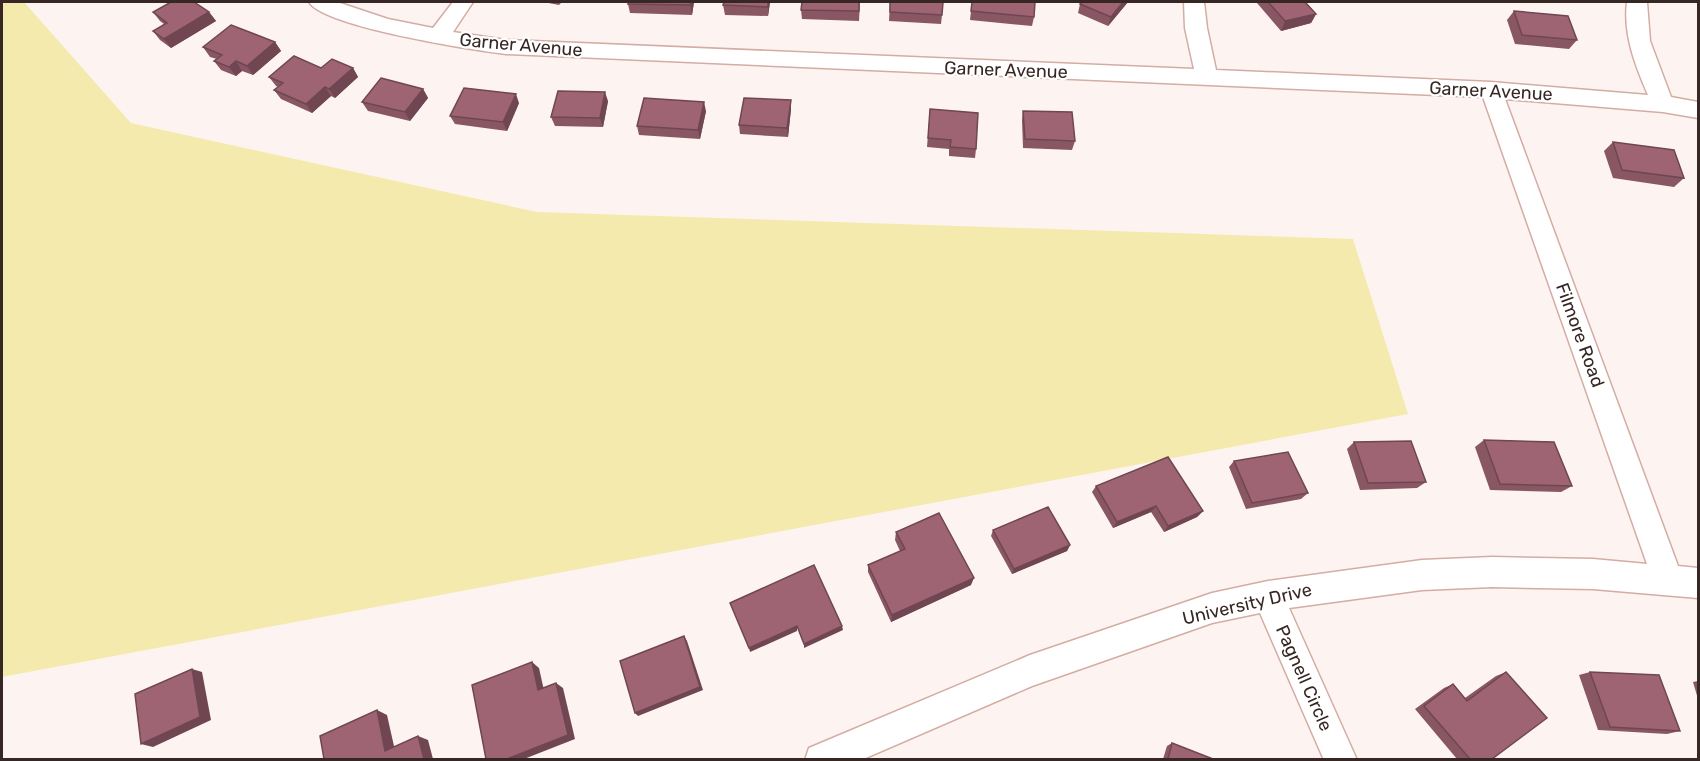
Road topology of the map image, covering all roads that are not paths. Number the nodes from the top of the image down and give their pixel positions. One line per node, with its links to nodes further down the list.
1 (319, 2): 5 (street, Garner Avenue)
2 (463, 2): 5 (street)
3 (1194, 2): 6 (street)
4 (1637, 2): 8 (street)
5 (438, 37): 6 (street, Garner Avenue)
6 (1207, 78): 7 (street, Garner Avenue)
7 (1491, 90): 8 (street, Garner Avenue); 10 (street, Filmore Road)
8 (1663, 104): 9 (street, Garner Avenue)
9 (1698, 110)
10 (1668, 581): 11 (street, University Drive); 12 (street, University Drive)
11 (1698, 583)
12 (1268, 596): 13 (street, University Drive); 14 (street, Pagnell Circle)
13 (820, 759)
14 (1341, 759)

